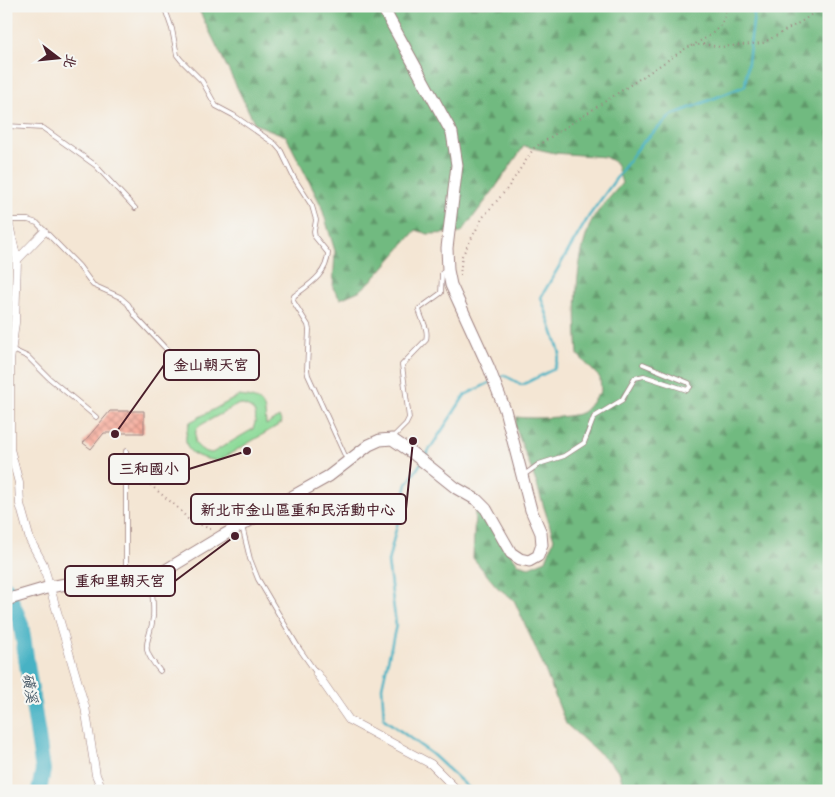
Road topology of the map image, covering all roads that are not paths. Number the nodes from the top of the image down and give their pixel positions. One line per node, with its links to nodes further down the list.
1 (12, 6): 4 (lane)
2 (164, 6): 17 (lane)
3 (382, 6): 10 (street)
4 (6, 12)
5 (6, 126): 6 (lane)
6 (135, 208)
7 (8, 216): 8 (lane); 9 (street)
8 (44, 232): 9 (street); 13 (lane)
9 (17, 260): 11 (street)
10 (448, 270): 15 (lane); 18 (street)
11 (12, 349): 14 (lane); 22 (street)
12 (643, 364): 18 (lane)
13 (184, 368)
14 (96, 417)
15 (392, 439): 17 (street); 18 (street)
16 (126, 451): 21 (lane)
17 (348, 461): 19 (street)
18 (522, 477)
19 (242, 526): 20 (street); 25 (lane)
20 (151, 579): 21 (street); 24 (lane)
21 (126, 581): 22 (street)
22 (47, 588): 23 (street); 26 (street)
23 (6, 600)
24 (160, 671)
25 (317, 674): 27 (street)
26 (103, 791)
27 (458, 791)

